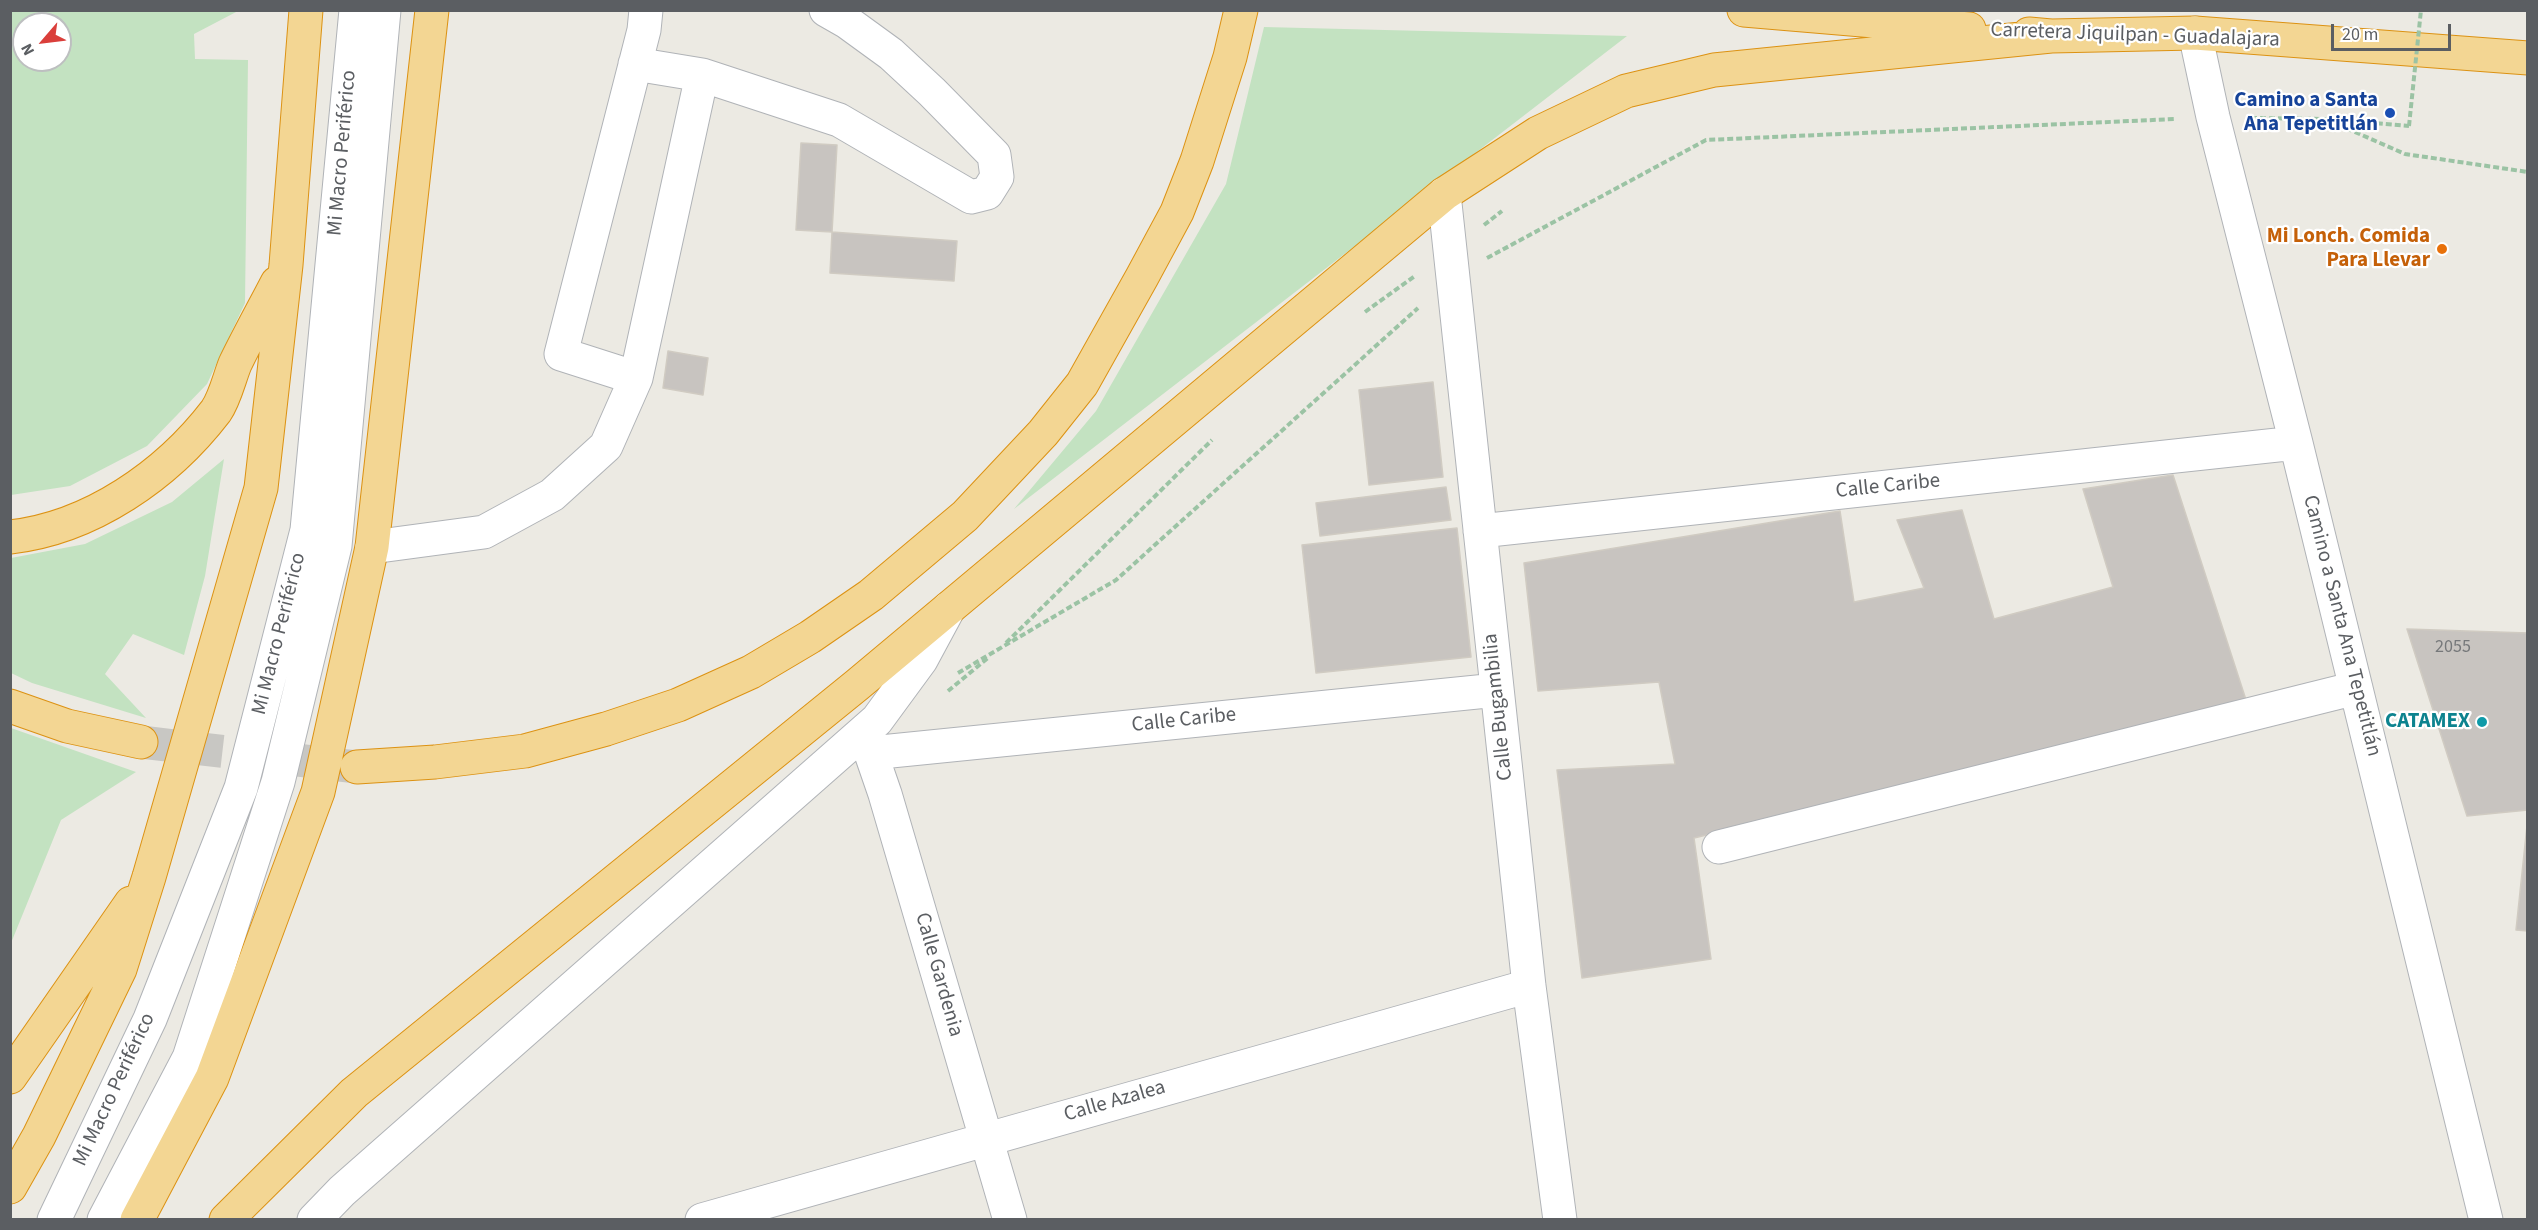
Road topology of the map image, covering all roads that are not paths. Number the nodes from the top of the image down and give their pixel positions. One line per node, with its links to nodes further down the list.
1 (306, 10): 15 (highway)
2 (356, 10): 35 (street, Mi Macro Periférico)
3 (384, 10): 36 (street, Mi Macro Periférico)
4 (646, 10): 12 (street)
5 (826, 10): 13 (street)
6 (1241, 10): 27 (highway)
7 (1744, 10): 10 (highway, Carretera Jiquilpan - Guadalajara)
8 (432, 11): 20 (highway)
9 (2195, 33): 10 (highway, Carretera Jiquilpan - Guadalajara); 11 (highway, Carretera Jiquilpan - Guadalajara); 17 (street, Camino a Santa Ana Tepetitlán)
10 (2051, 36): 14 (highway)
11 (2528, 58)
12 (635, 64): 13 (street); 16 (street)
13 (702, 75): 16 (street)
14 (1444, 194): 18 (street, Calle Bugambilia); 21 (highway)
15 (286, 265): 19 (highway); 29 (highway)
16 (636, 378): 20 (street)
17 (2296, 443): 18 (street, Calle Caribe); 22 (street, Camino a Santa Ana Tepetitlán)
18 (1480, 531): 23 (street, Calle Bugambilia)
19 (10, 537)
20 (372, 547): 37 (highway)
21 (949, 608): 26 (street); 38 (highway)
22 (2356, 688): 28 (street); 34 (street, Camino a Santa Ana Tepetitlán)
23 (1497, 690): 26 (street, Calle Caribe); 30 (street, Calle Bugambilia)
24 (10, 706): 25 (highway)
25 (141, 742)
26 (867, 743): 32 (street, Calle Gardenia); 39 (street)
27 (357, 767)
28 (1719, 847)
29 (149, 877): 31 (highway); 33 (highway)
30 (1528, 986): 32 (street, Calle Azalea); 42 (street, Calle Bugambilia)
31 (10, 1077)
32 (986, 1138): 40 (street, Calle Azalea); 41 (street, Calle Gardenia)
33 (10, 1187)
34 (2479, 1219)
35 (54, 1220)
36 (104, 1220)
37 (137, 1220)
38 (226, 1220)
39 (314, 1220)
40 (702, 1220)
41 (1010, 1220)
42 (1560, 1220)

